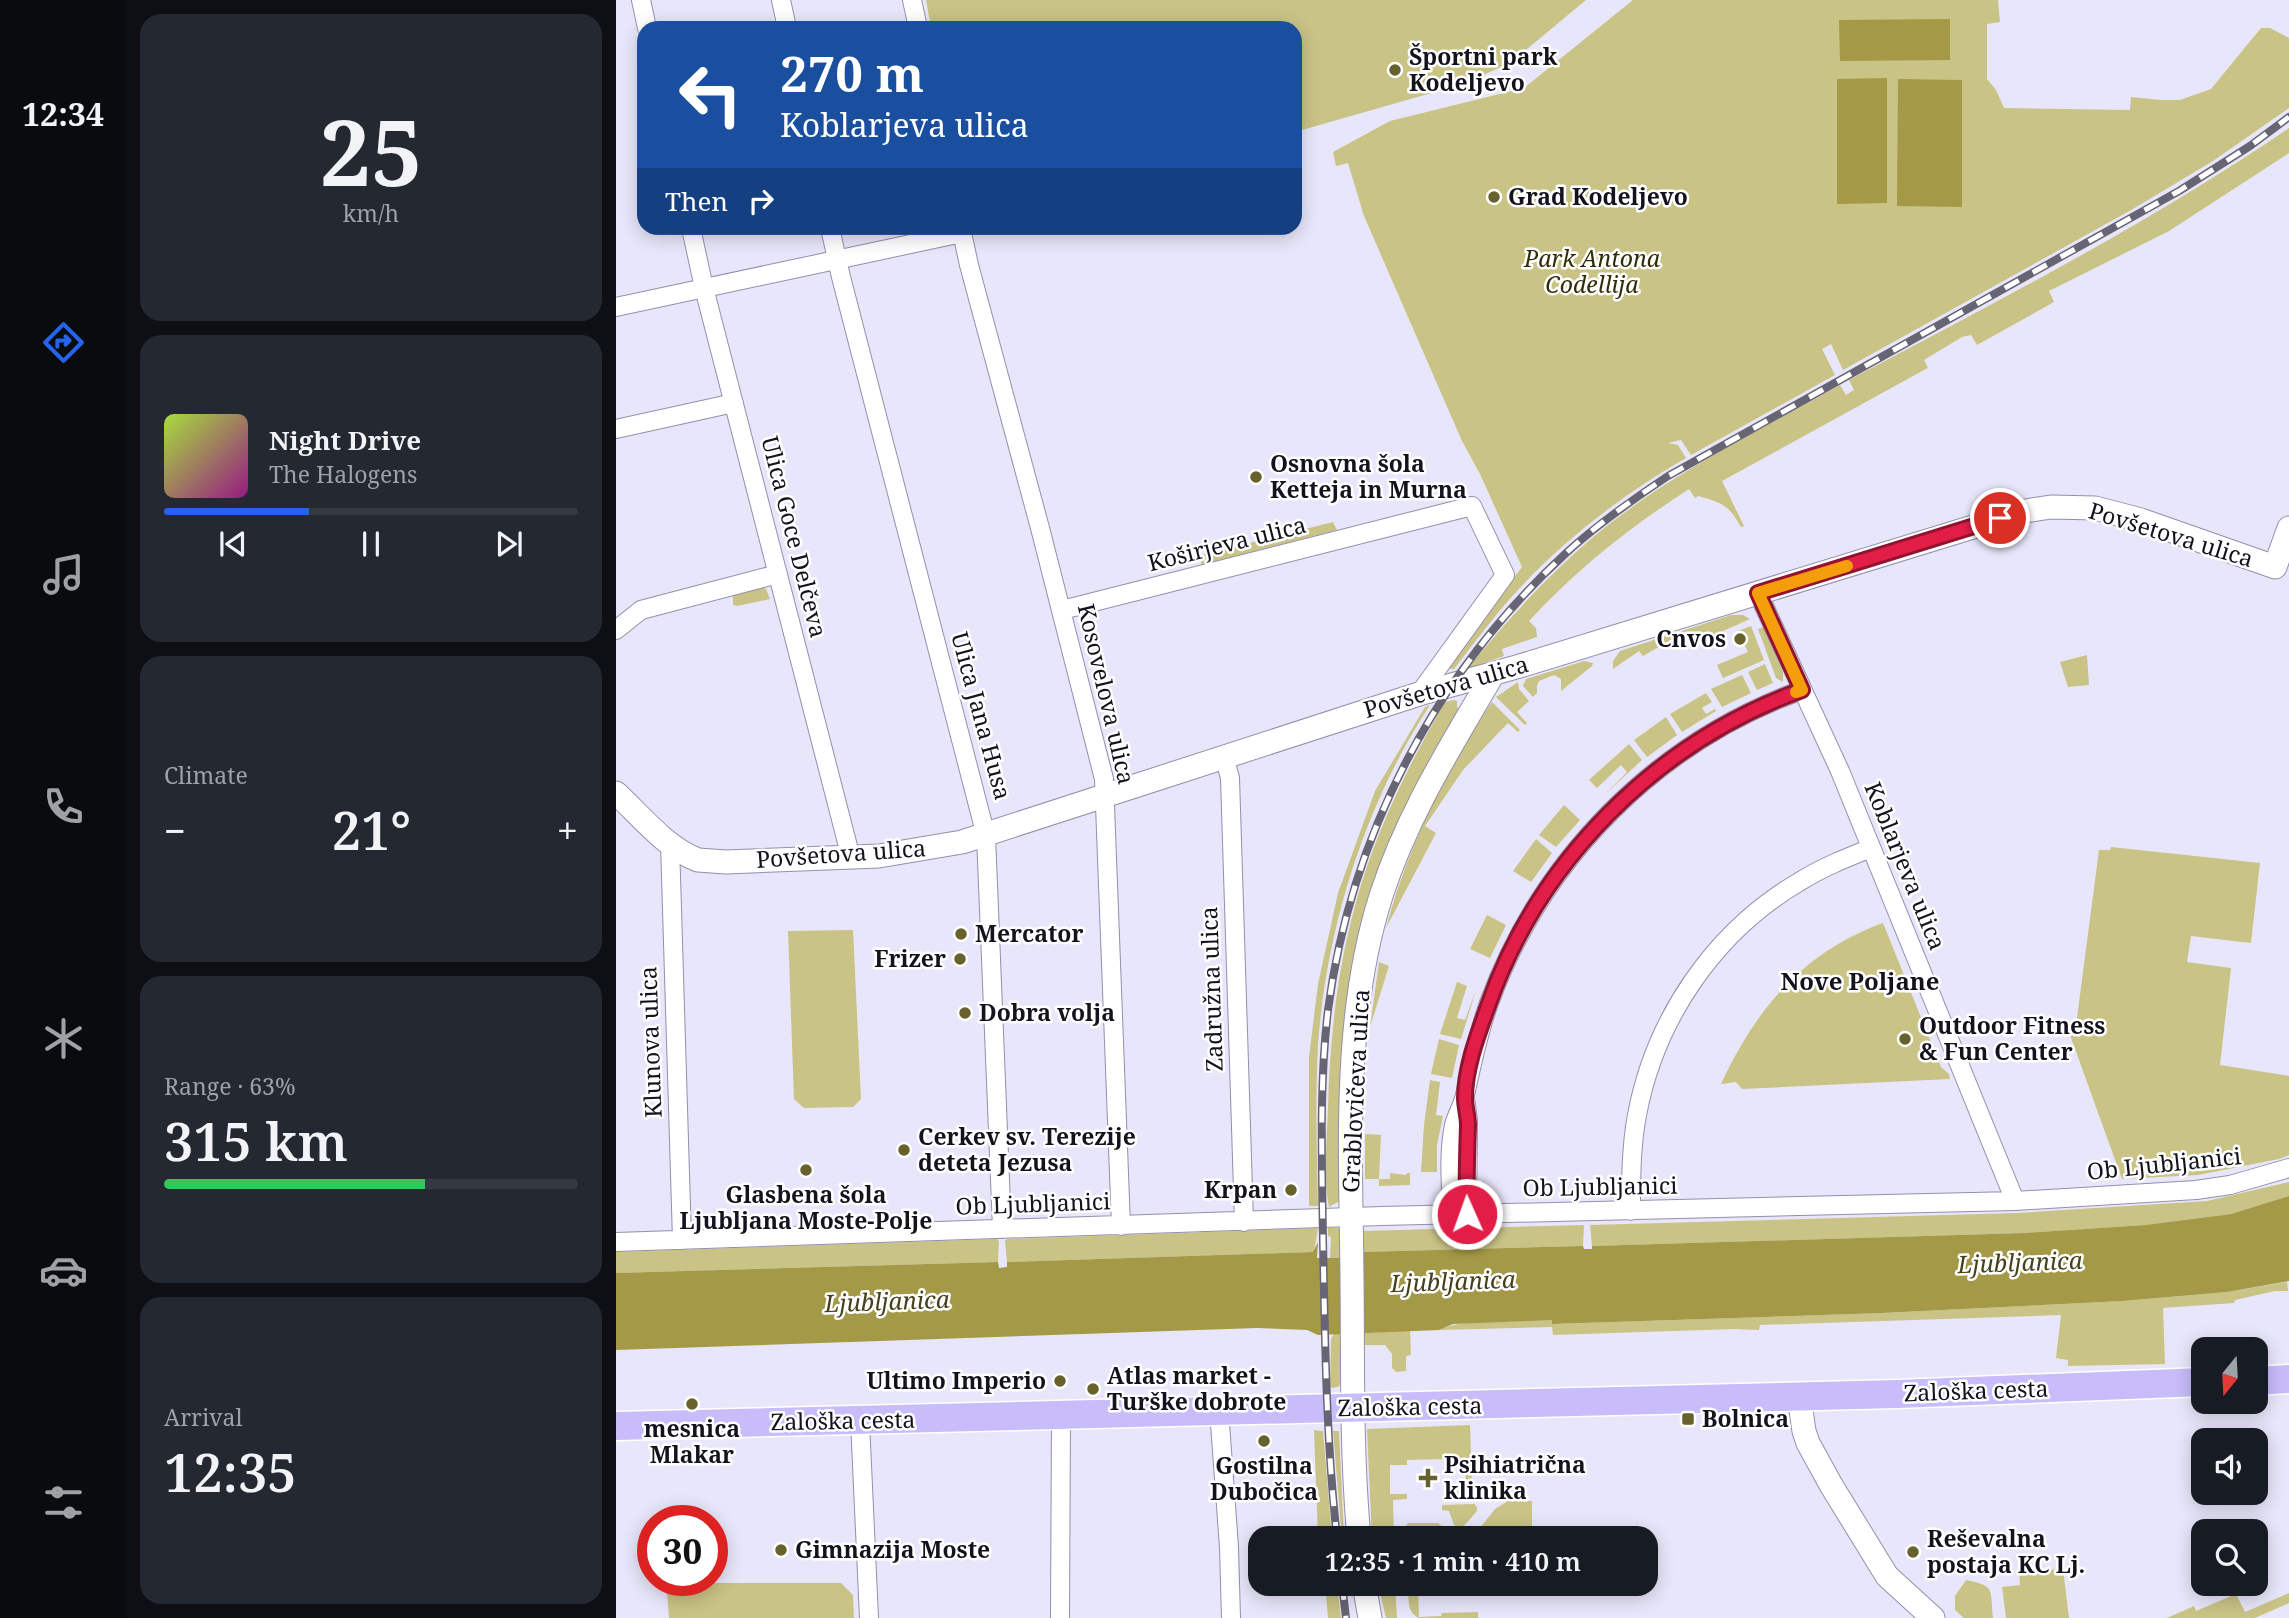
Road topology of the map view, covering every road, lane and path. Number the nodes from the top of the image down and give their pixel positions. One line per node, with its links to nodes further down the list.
1 (641, 0): 4 (street)
2 (781, 0): 5 (street)
3 (912, 0): 6 (street)
4 (646, 21)
5 (786, 21)
6 (916, 21)
7 (693, 235): 12 (street, Ulica Goce Delčeva)
8 (833, 235): 11 (street, Ulica Jana Husa)
9 (941, 235): 11 (street)
10 (963, 235): 20 (street, Kosovelova ulica)
11 (838, 260): 12 (street); 28 (street, Ulica Jana Husa)
12 (704, 288): 13 (street); 14 (street, Ulica Goce Delčeva)
13 (616, 307)
14 (734, 403): 15 (street); 18 (street, Ulica Goce Delčeva)
15 (616, 429)
16 (2289, 528): 17 (street)
17 (2282, 570): 19 (street, Povšetova ulica)
18 (778, 574): 21 (street); 31 (street, Ulica Goce Delčeva)
19 (1758, 593): 22 (street, Povšetova ulica); 23 (street, Koblarjeva ulica)
20 (1062, 610): 24 (street, Koširjeva ulica); 27 (street, Kosovelova ulica)
21 (616, 630)
22 (1493, 674): 24 (street, Povšetova ulica); 36 (street, Grablovičeva ulica)
23 (1802, 690): 30 (street, Koblarjeva ulica); 35 (street)
24 (1419, 694): 25 (street, Povšetova ulica)
25 (1224, 756): 27 (street, Povšetova ulica); 37 (street, Zadružna ulica)
26 (616, 793): 29 (street, Povšetova ulica)
27 (1106, 795): 28 (street, Povšetova ulica); 38 (street, Kosovelova ulica)
28 (986, 836): 31 (street, Povšetova ulica); 39 (street, Ulica Jana Husa)
29 (670, 843): 31 (street, Povšetova ulica); 40 (street, Klunova ulica)
30 (1871, 848): 33 (street, Koblarjeva ulica); 34 (street)
31 (851, 858)
32 (2289, 1168): 33 (street, Ob Ljubljanici)
33 (2015, 1201): 34 (street, Ob Ljubljanici)
34 (1631, 1211): 35 (street, Ob Ljubljanici)
35 (1460, 1215): 36 (street, Ob Ljubljanici)
36 (1351, 1217): 37 (street, Ob Ljubljanici); 46 (street, Grablovičeva ulica)
37 (1244, 1222): 38 (street, Ob Ljubljanici)
38 (1121, 1226): 39 (street, Ob Ljubljanici)
39 (1002, 1229): 40 (street, Ob Ljubljanici)
40 (682, 1240): 41 (street, Ob Ljubljanici)
41 (616, 1242)
42 (2289, 1379): 43 (main road)
43 (2268, 1380)
44 (2191, 1382): 45 (main road, Zaloška cesta)
45 (1799, 1396): 46 (main road, Zaloška cesta); 57 (street)
46 (1352, 1409): 47 (main road, Zaloška cesta); 51 (street, Grablovičeva ulica)
47 (1219, 1410): 48 (main road, Zaloška cesta); 55 (street)
48 (1061, 1414): 49 (main road, Zaloška cesta); 54 (street)
49 (860, 1421): 50 (main road, Zaloška cesta); 53 (street)
50 (616, 1426)
51 (1358, 1526)
52 (1366, 1596): 56 (street)
53 (869, 1618)
54 (1060, 1618)
55 (1231, 1618)
56 (1370, 1618)
57 (1933, 1618)

